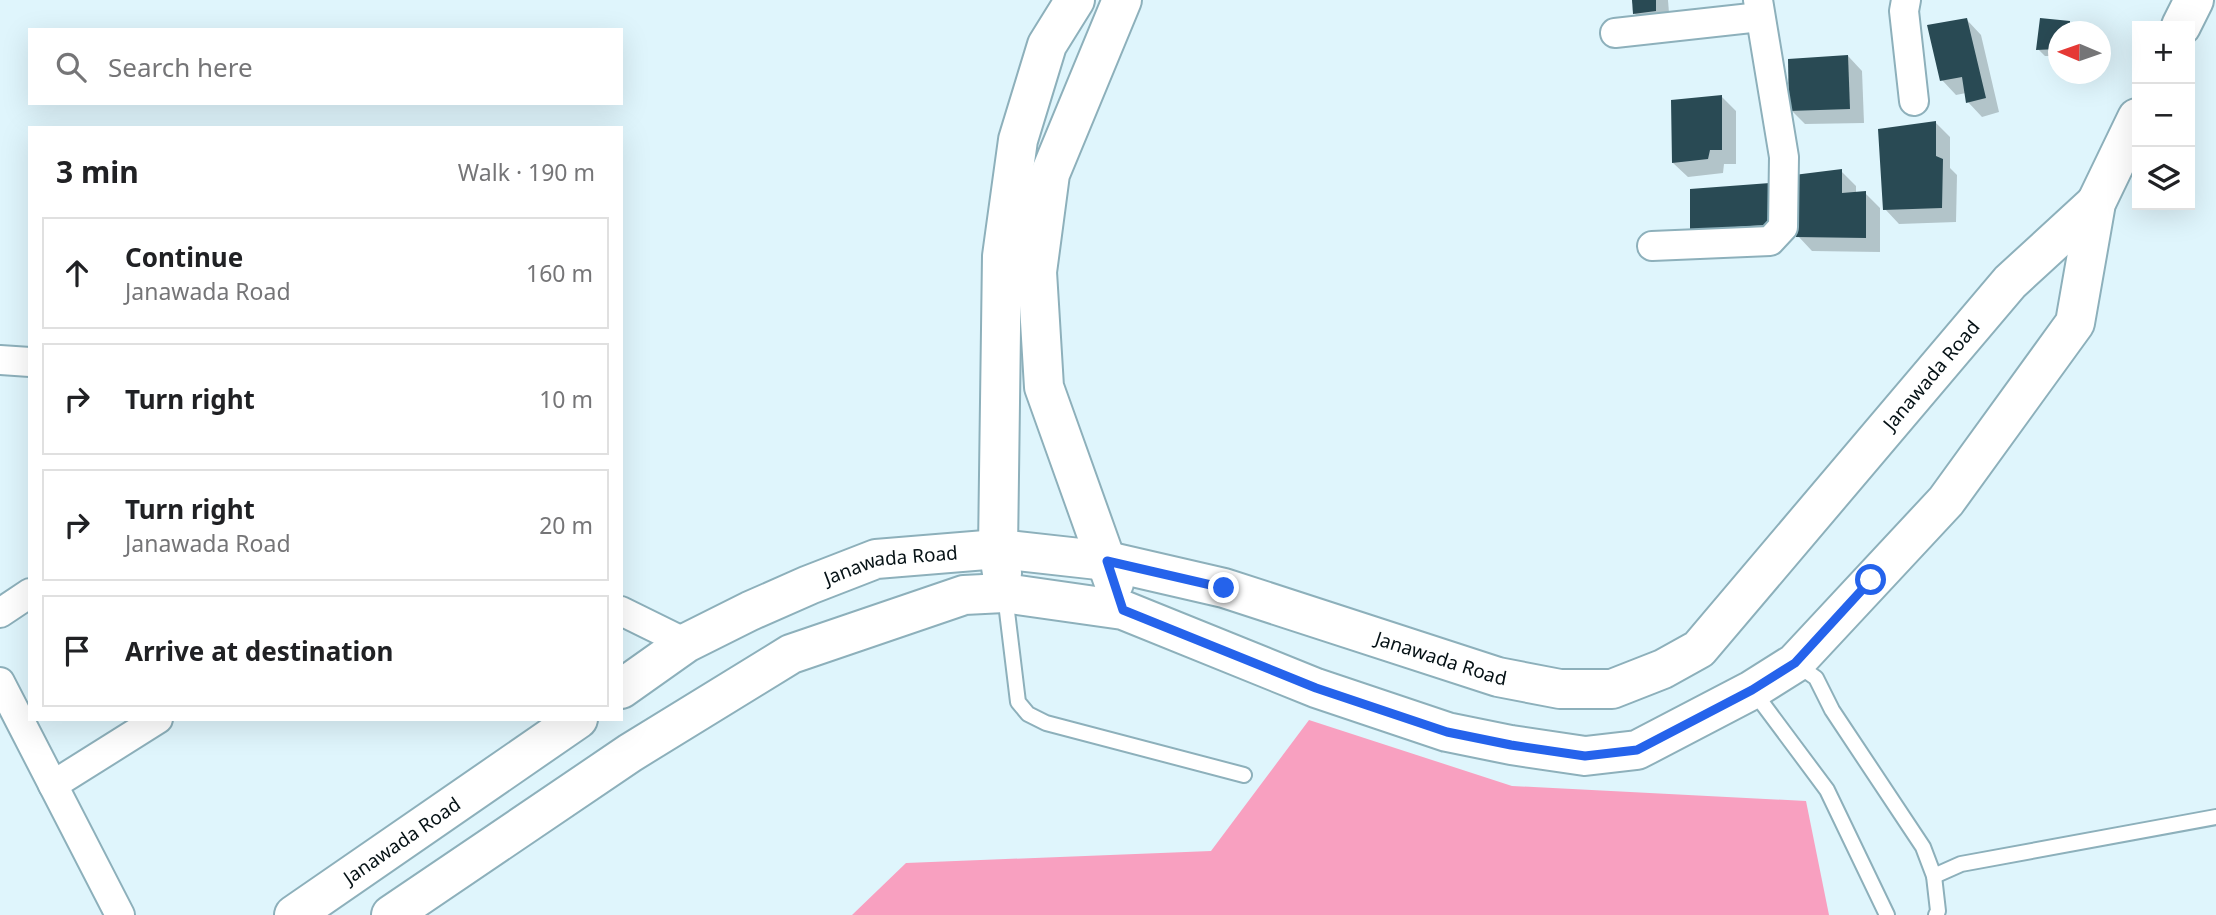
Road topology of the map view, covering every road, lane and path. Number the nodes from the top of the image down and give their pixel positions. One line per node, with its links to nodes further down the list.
1 (1075, 0): 14 (main road)
2 (1122, 0): 15 (main road)
3 (1906, 0): 8 (street)
4 (2194, 0): 6 (main road)
5 (1759, 8): 7 (street); 11 (street)
6 (2184, 21)
7 (1615, 33)
8 (1914, 101)
9 (2132, 128): 10 (main road, Janawada Road)
10 (2096, 203): 15 (main road, Janawada Road); 22 (main road, Janawada Road)
11 (1652, 246)
12 (0, 360): 13 (street)
13 (28, 362)
14 (998, 549): 15 (main road, Janawada Road); 16 (main road); 21 (main road, Janawada Road)
15 (1107, 561): 18 (main road)
16 (1004, 593): 18 (main road, Janawada Road); 28 (lane); 34 (main road, Janawada Road)
17 (28, 594): 20 (street)
18 (1123, 610): 25 (main road, Janawada Road)
19 (623, 612): 21 (street)
20 (0, 613)
21 (686, 643): 24 (main road, Janawada Road)
22 (1795, 663): 25 (main road, Janawada Road); 31 (lane)
23 (0, 682): 29 (street)
24 (623, 688)
25 (1752, 690): 35 (lane)
26 (155, 721): 29 (street)
27 (575, 721): 33 (main road, Janawada Road)
28 (1244, 775)
29 (53, 785): 32 (street)
30 (2216, 817): 31 (lane)
31 (1934, 876): 36 (lane)
32 (120, 915)
33 (294, 915)
34 (391, 915)
35 (1887, 915)
36 (1936, 915)

